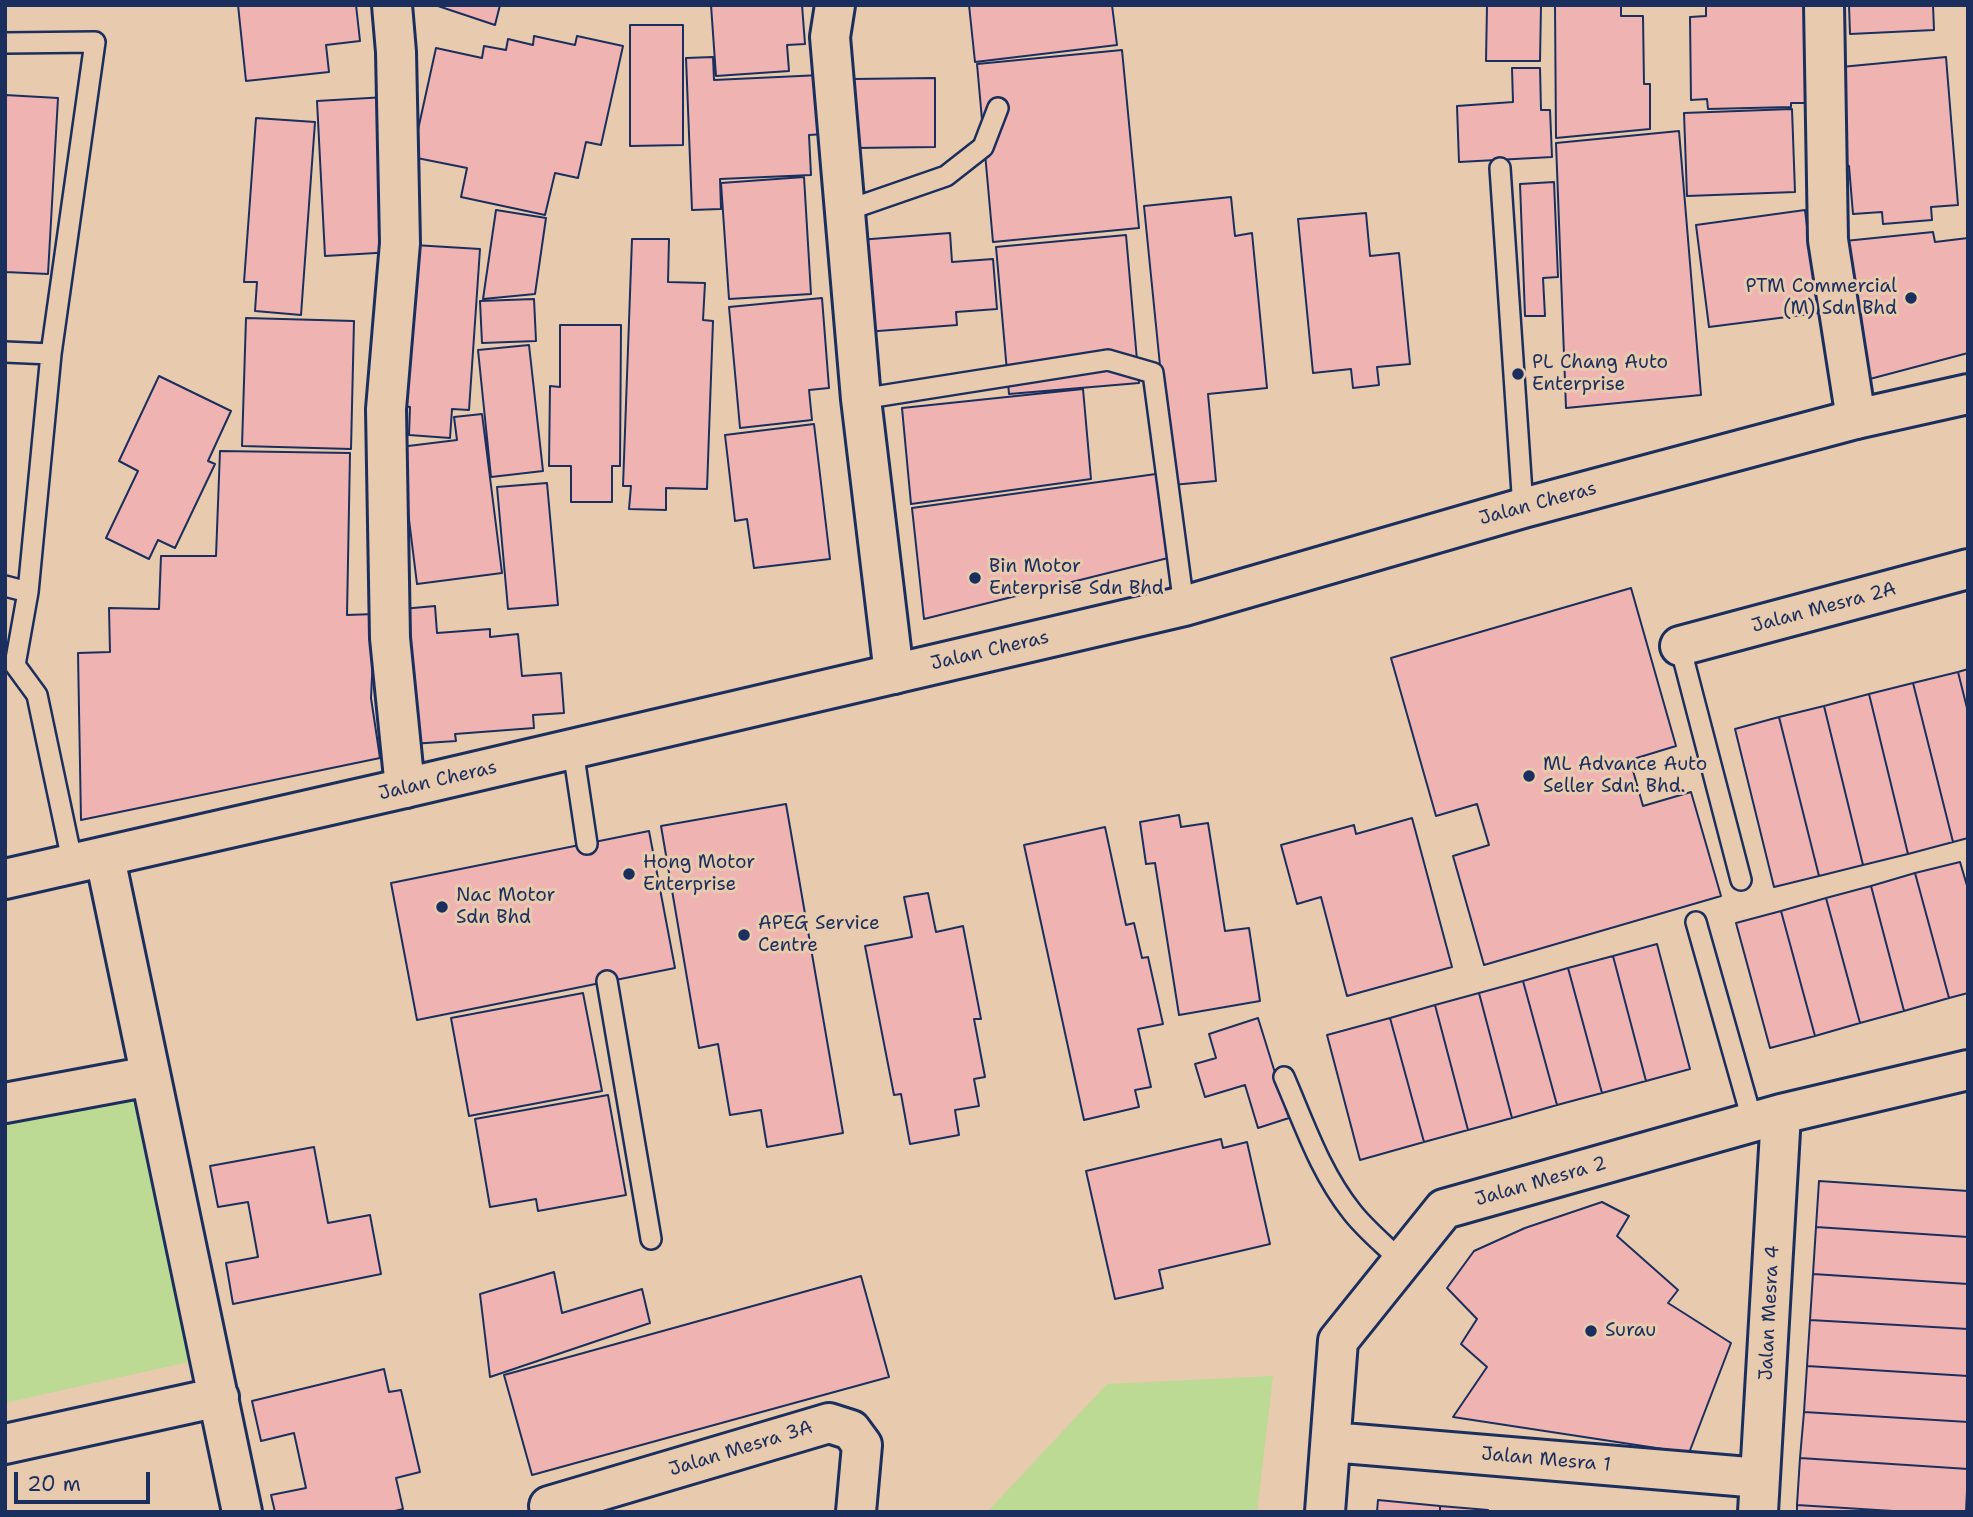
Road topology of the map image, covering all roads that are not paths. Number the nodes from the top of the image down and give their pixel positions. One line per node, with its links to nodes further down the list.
1 (392, 5): 21 (street)
2 (835, 5): 7 (street)
3 (1824, 5): 12 (street)
4 (5, 43): 9 (lane)
5 (998, 108): 7 (lane)
6 (1500, 168): 13 (lane)
7 (845, 211): 11 (street)
8 (5, 352): 9 (lane)
9 (51, 354): 16 (lane)
10 (1968, 394): 12 (street, Jalan Cheras)
11 (860, 399): 17 (lane); 19 (street)
12 (1856, 419): 13 (street, Jalan Cheras)
13 (1523, 508): 17 (street, Jalan Cheras)
14 (1968, 569): 18 (street, Jalan Mesra 2A)
15 (5, 586): 16 (lane)
16 (28, 592): 23 (lane)
17 (1184, 606): 19 (street, Jalan Cheras)
18 (1680, 646): 25 (lane)
19 (894, 674): 20 (street, Jalan Cheras)
20 (573, 750): 21 (street, Jalan Cheras); 22 (lane)
21 (405, 788): 23 (street, Jalan Cheras)
22 (587, 844)
23 (89, 861): 24 (street, Jalan Cheras); 29 (street)
24 (5, 879)
25 (1741, 880)
26 (1696, 922): 32 (lane)
27 (607, 981): 33 (lane)
28 (1968, 1070): 32 (street, Jalan Mesra 2)
29 (150, 1076): 31 (street); 35 (street)
30 (1284, 1076): 34 (lane)
31 (5, 1103)
32 (1767, 1119): 34 (street, Jalan Mesra 2); 38 (street, Jalan Mesra 4)
33 (651, 1239)
34 (1402, 1262): 36 (street, Jalan Mesra 2)
35 (219, 1397): 37 (street); 40 (street)
36 (1331, 1442): 38 (street, Jalan Mesra 1); 42 (street, Jalan Mesra 2)
37 (5, 1444)
38 (1759, 1495)
39 (549, 1506): 41 (street, Jalan Mesra 3A)
40 (242, 1512)
41 (856, 1512)
42 (1325, 1512)

